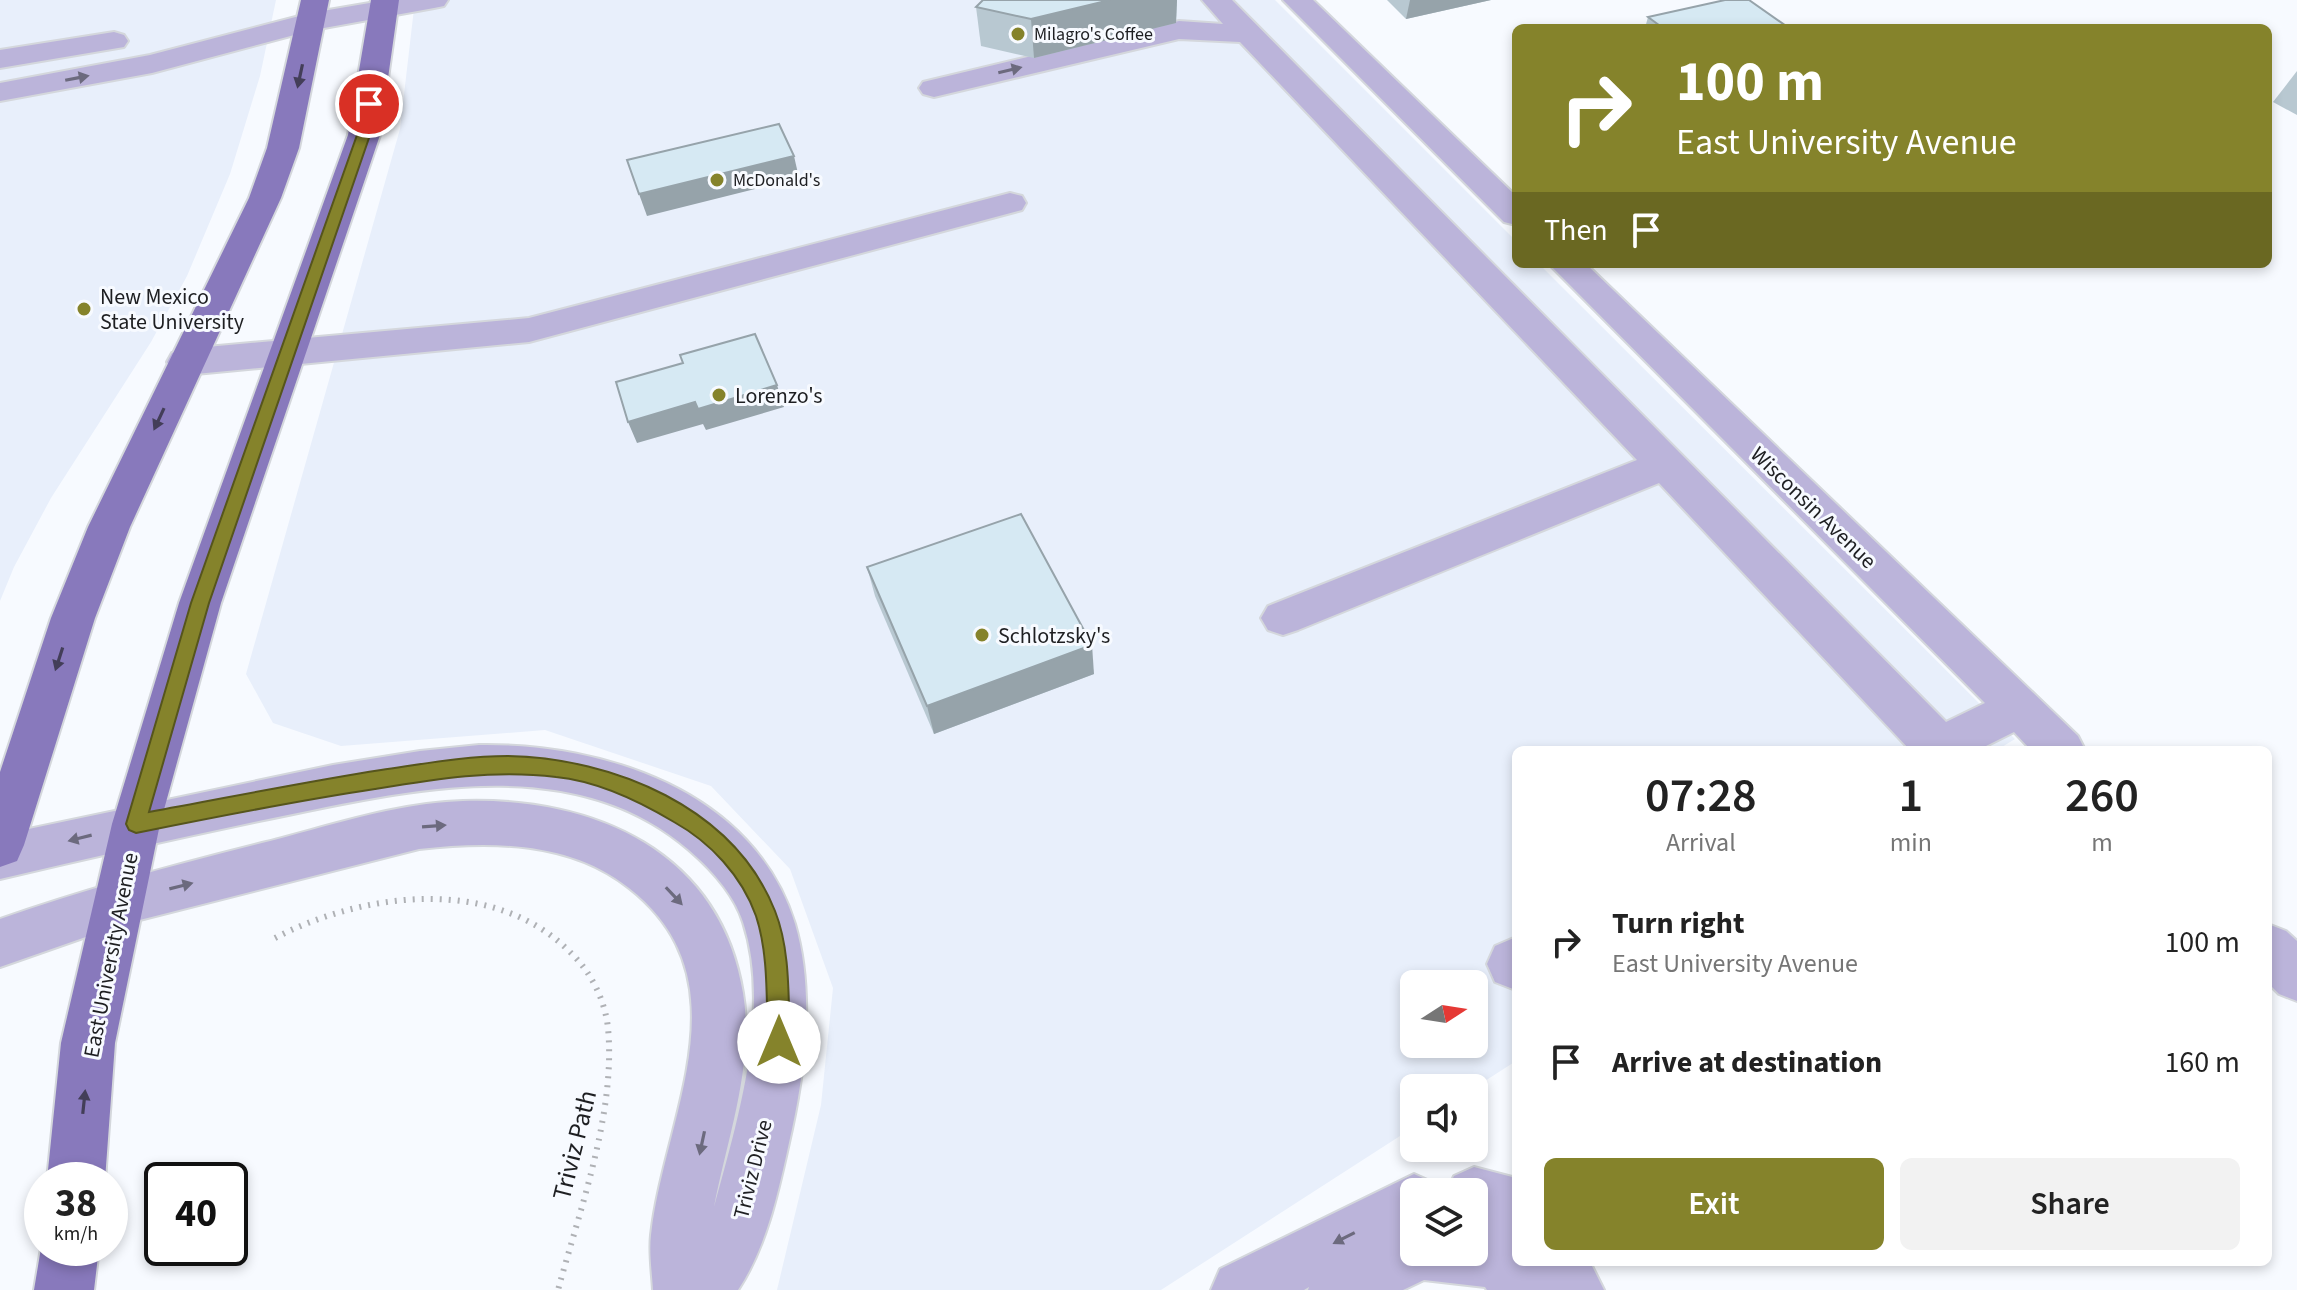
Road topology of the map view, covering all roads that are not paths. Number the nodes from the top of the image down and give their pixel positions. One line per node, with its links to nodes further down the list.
1 (434, 0): 4 (street)
2 (1216, 0): 6 (street)
3 (1297, 0): 8 (street)
4 (385, 5): 5 (street); 14 (main road, East University Avenue)
5 (313, 11): 7 (street); 10 (street, one-way to 5); 15 (main road, one-way to 15)
6 (1249, 34): 8 (street); 9 (street, one-way to 6)
7 (0, 59)
8 (1339, 84): 12 (street); 16 (street)
9 (934, 88)
10 (0, 92)
11 (1010, 203): 14 (street)
12 (1512, 212)
13 (1570, 268): 18 (street, Wisconsin Avenue)
14 (286, 353): 15 (street); 22 (main road, East University Avenue)
15 (185, 362): 23 (main road, one-way to 23)
16 (1665, 465): 17 (street); 19 (street)
17 (1283, 618)
18 (2019, 708): 20 (street); 21 (street, Wisconsin Avenue)
19 (1934, 746)
20 (1940, 746)
21 (2058, 746)
22 (136, 824): 24 (street, Triviz Drive, one-way to 24); 25 (main road, East University Avenue); 39 (street, Triviz Drive)
23 (0, 845)
24 (0, 857)
25 (117, 902): 26 (street); 29 (main road, East University Avenue, one-way to 25); 38 (street, one-way to 38)
26 (0, 943)
27 (2272, 952): 28 (street)
28 (2297, 976)
29 (78, 1162)
30 (1488, 1200): 31 (street)
31 (1512, 1206)
32 (1400, 1210): 40 (street, one-way to 40)
33 (1488, 1258): 42 (street)
34 (1400, 1261): 41 (street)
35 (67, 1266): 37 (main road)
36 (1557, 1266): 43 (street)
37 (64, 1290)
38 (683, 1290)
39 (702, 1290)
40 (1241, 1290)
41 (1338, 1290)
42 (1525, 1290)
43 (1574, 1290)

